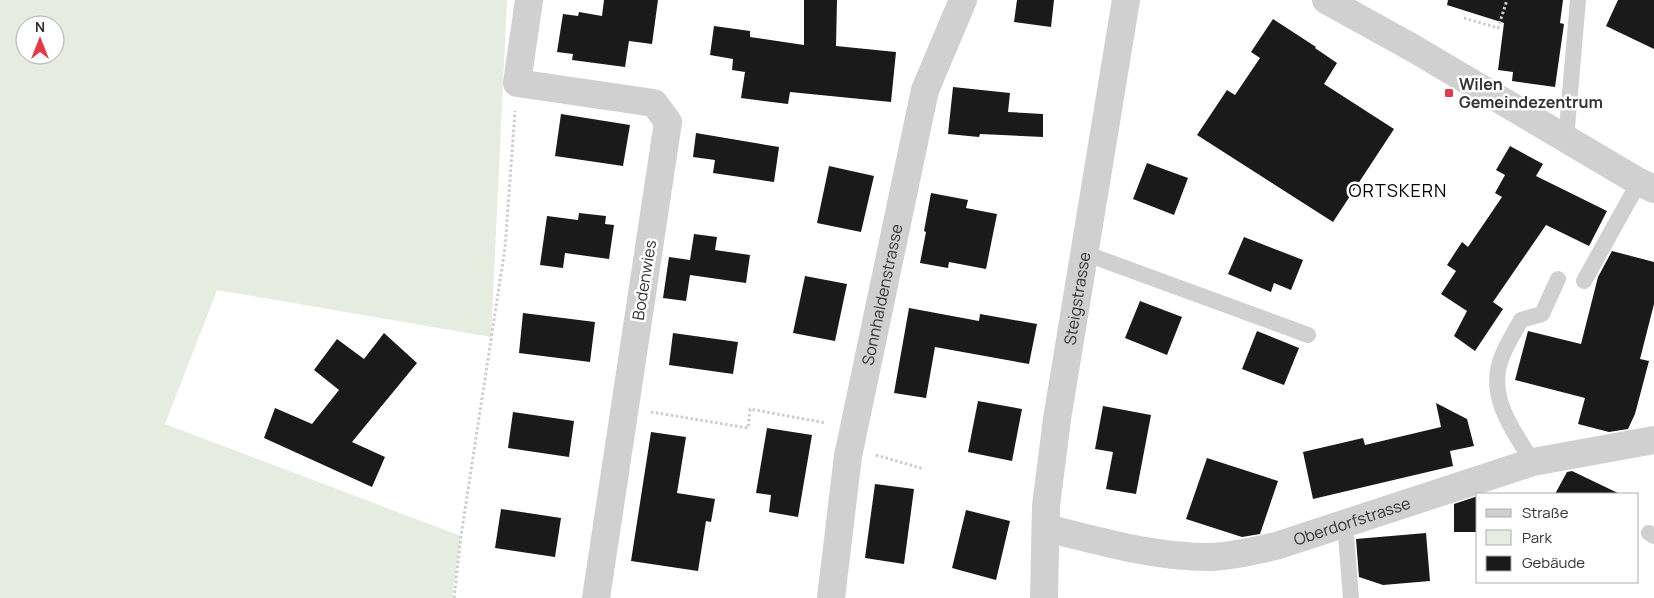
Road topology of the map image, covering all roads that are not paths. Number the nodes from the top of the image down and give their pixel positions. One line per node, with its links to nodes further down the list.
1 (529, 0): 16 (street, Bodenwies)
2 (963, 0): 17 (street, Sonnhaldenstrasse)
3 (1126, 0): 8 (street, Steigstrasse)
4 (1578, 0): 6 (lane)
5 (1333, 1): 6 (street)
6 (1566, 138): 7 (street)
7 (1647, 185): 10 (lane)
8 (1084, 253): 11 (lane); 15 (street, Steigstrasse)
9 (1558, 279): 13 (lane)
10 (1584, 282)
11 (1308, 335)
12 (1654, 440): 13 (street, Oberdorfstrasse)
13 (1533, 462): 14 (street, Oberdorfstrasse)
14 (1345, 523): 15 (street, Oberdorfstrasse); 19 (lane)
15 (1046, 528): 18 (street, Steigstrasse)
16 (596, 598)
17 (831, 598)
18 (1044, 598)
19 (1351, 598)

